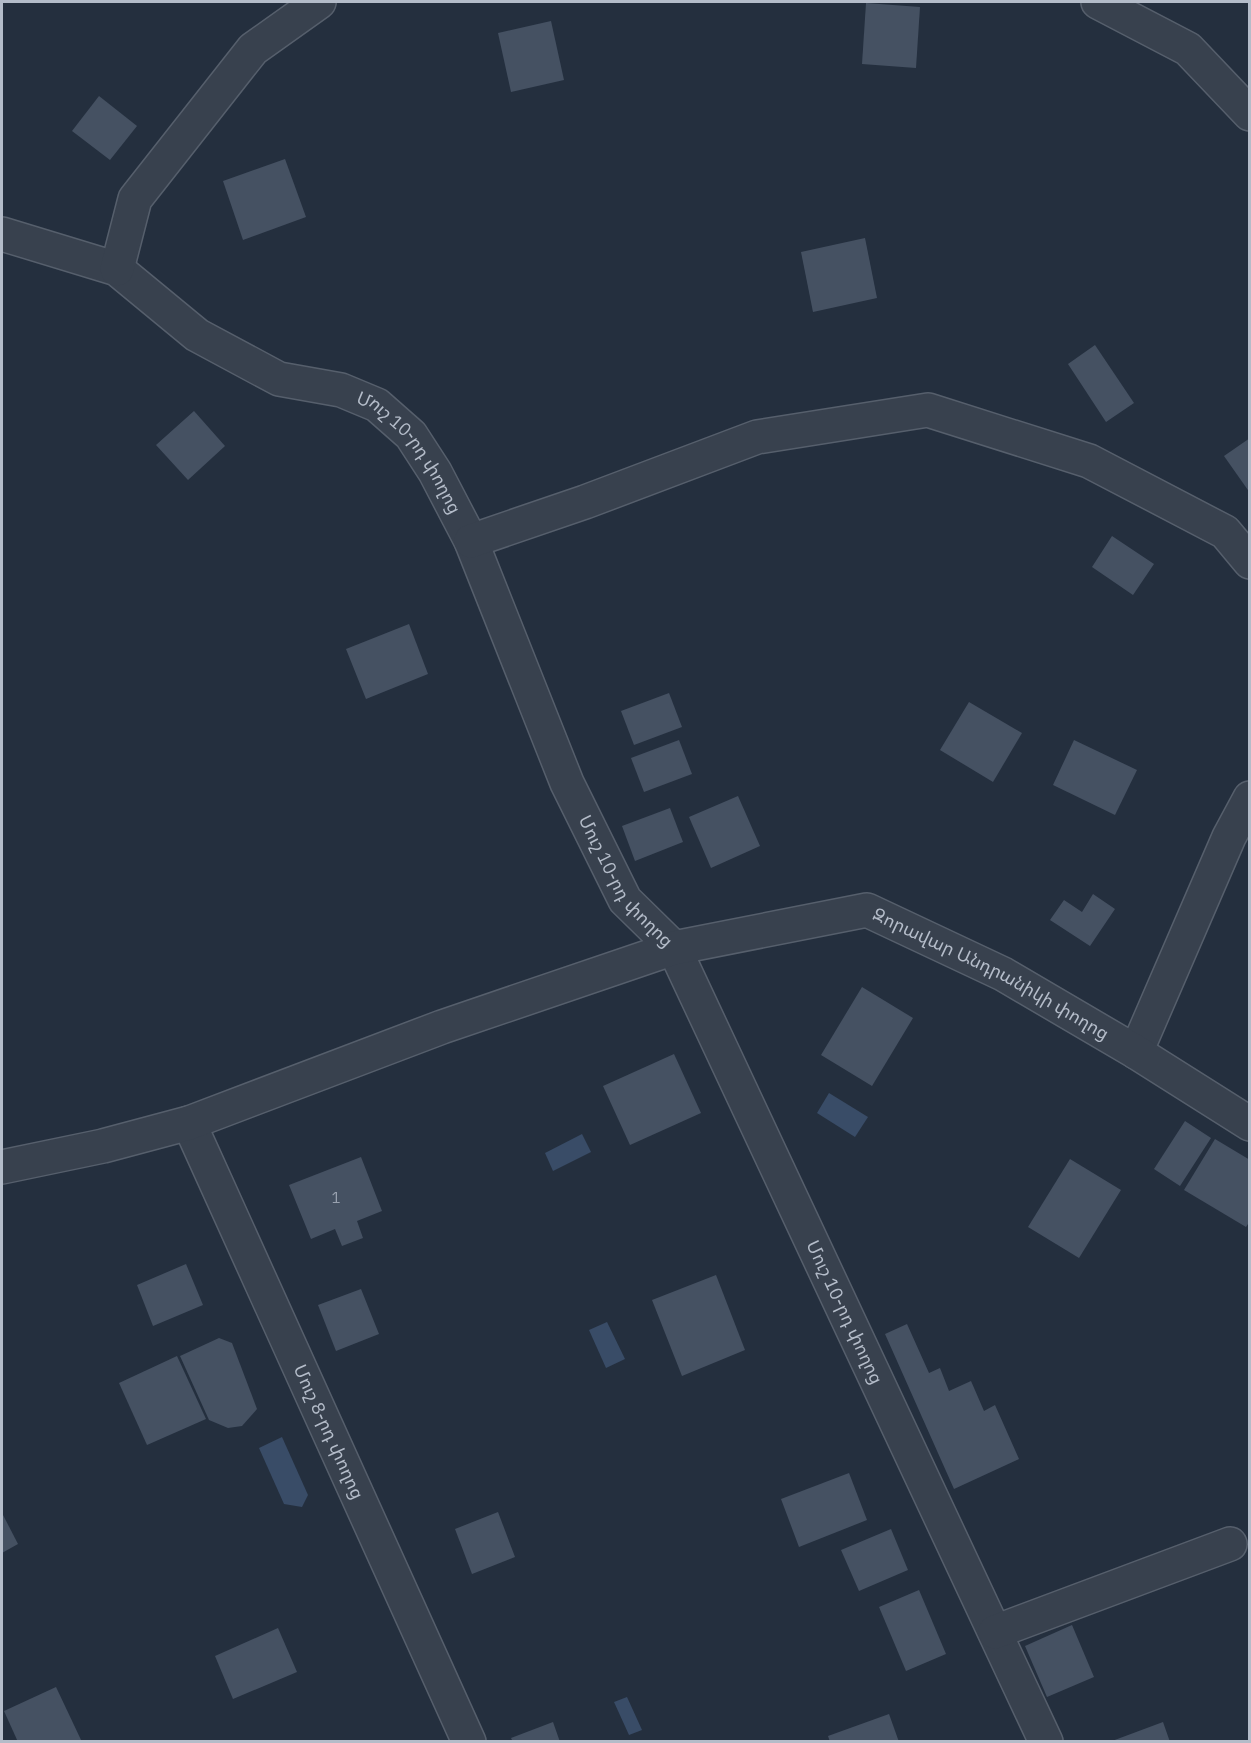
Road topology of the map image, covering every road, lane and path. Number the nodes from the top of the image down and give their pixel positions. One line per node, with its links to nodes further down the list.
1 (319, 2): 5 (street)
2 (1098, 2): 3 (street)
3 (1250, 114)
4 (2, 234): 5 (street, Մուշ 10-րդ փողոց)
5 (117, 269): 6 (street, Մուշ 10-րդ փողոց)
6 (471, 541): 7 (street); 9 (street, Մուշ 10-րդ փողոց)
7 (1250, 562)
8 (1250, 798): 10 (street)
9 (674, 948): 10 (street, Զորավար Անդրանիկի փողոց); 11 (street, Զորավար Անդրանիկի փողոց); 15 (street, Մուշ 10-րդ փողոց)
10 (1136, 1052): 12 (street, Զորավար Անդրանիկի փողոց)
11 (189, 1123): 13 (street, Զորավար Անդրանիկի փողոց); 16 (street, Մուշ 8-րդ փողոց)
12 (1250, 1124)
13 (2, 1167)
14 (1230, 1544): 15 (street)
15 (995, 1632): 17 (street, Մուշ 10-րդ փողոց)
16 (469, 1742)
17 (1046, 1742)

